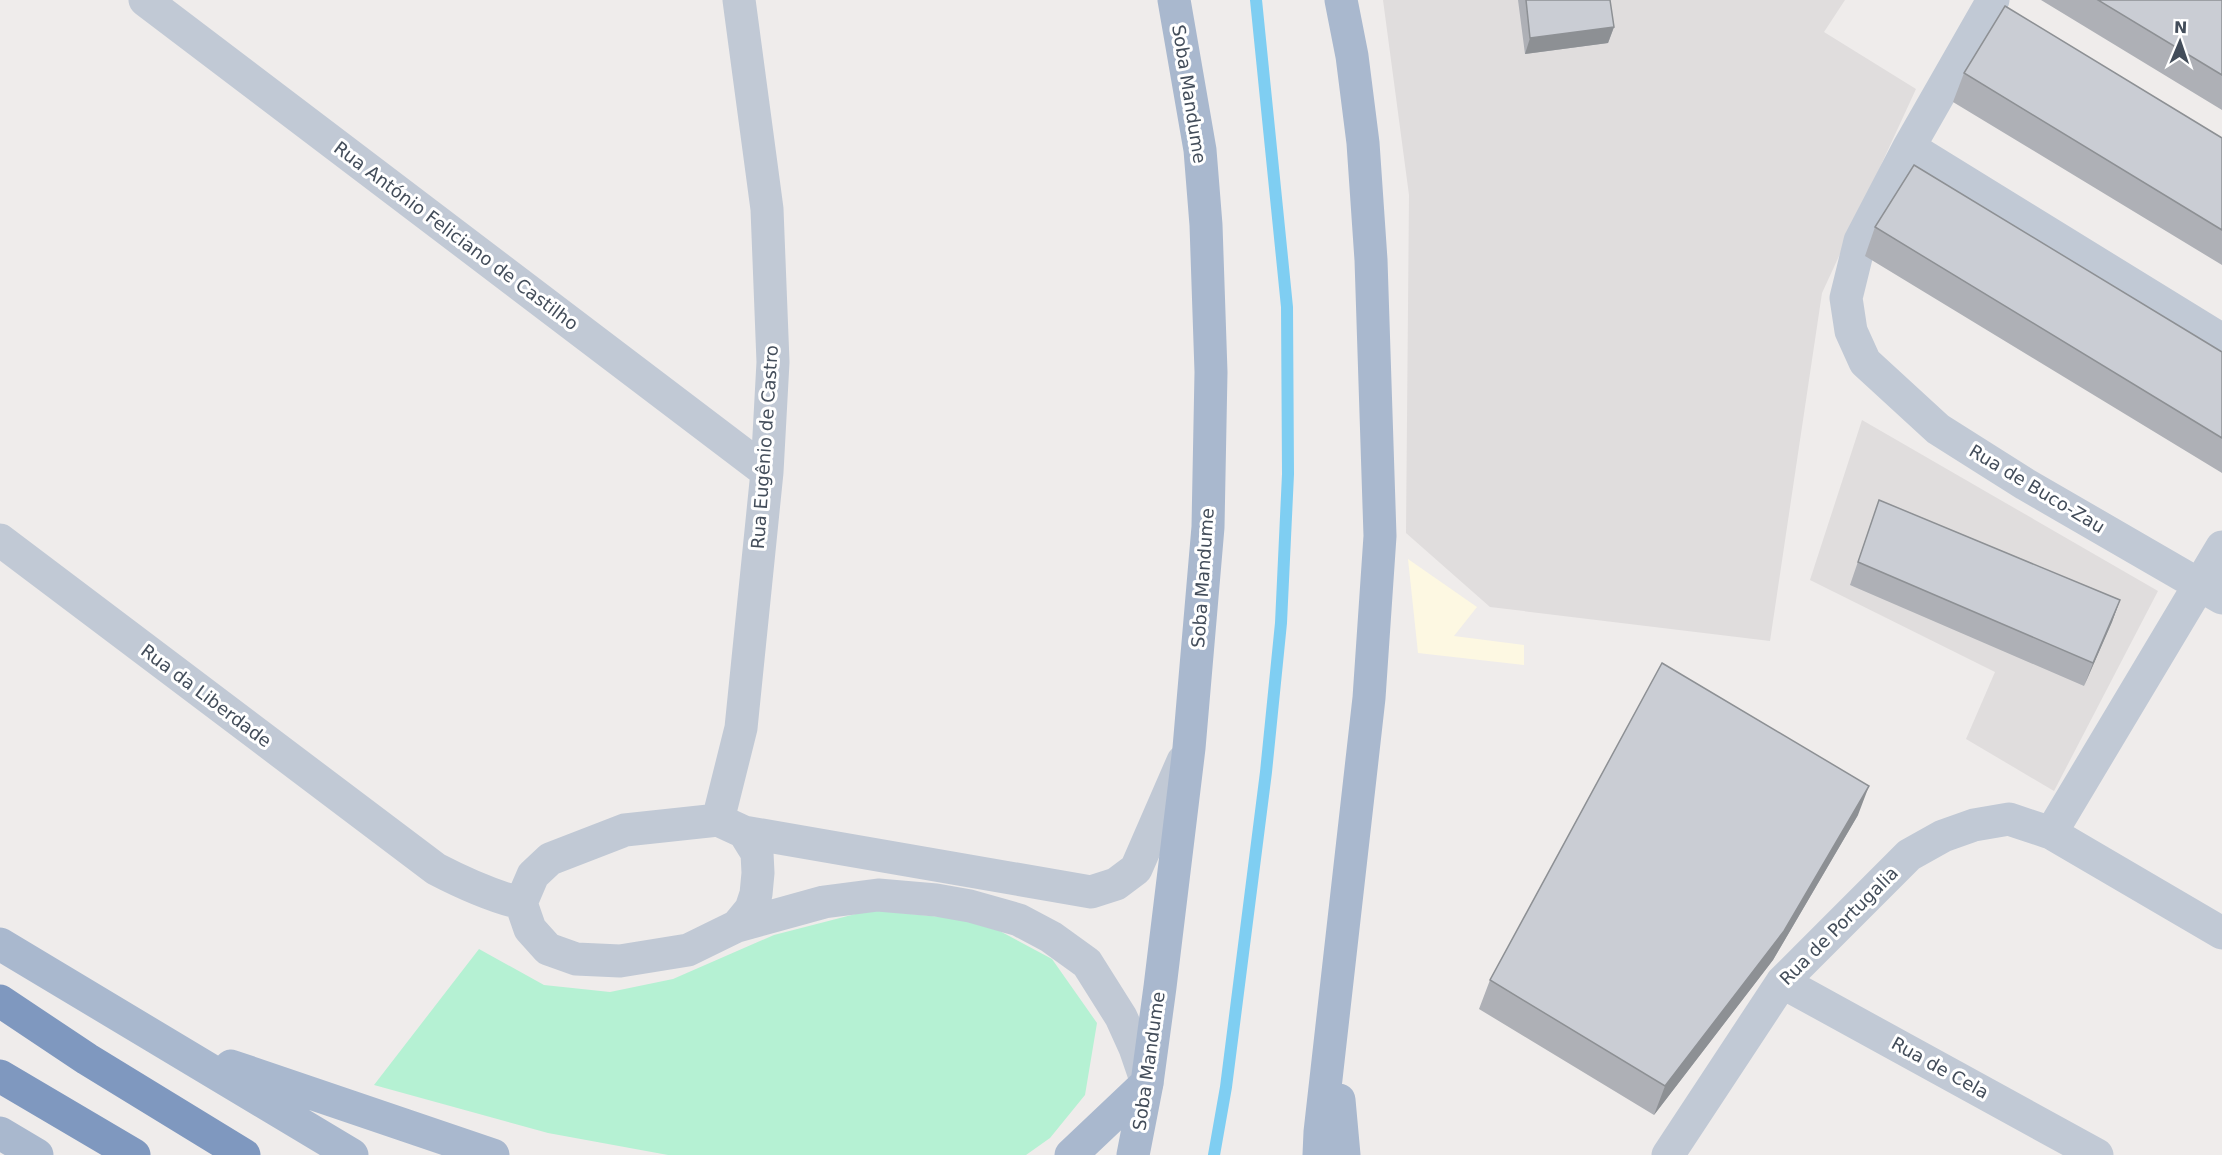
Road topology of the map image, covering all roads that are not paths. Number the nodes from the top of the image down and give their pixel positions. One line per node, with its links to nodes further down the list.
1 (145, 0): 8 (street, Rua António Feliciano de Castilho)
2 (739, 0): 8 (street, Rua Eugênio de Castro)
3 (1174, 0): 12 (main road, Soba Mandume)
4 (1341, 0): 21 (main road)
5 (1993, 0): 6 (street)
6 (1909, 147): 7 (street); 11 (street, Rua de Buco-Zau)
7 (2222, 340)
8 (767, 472): 13 (street, Rua Eugênio de Castro)
9 (0, 540): 15 (street, Rua da Liberdade)
10 (2222, 547): 11 (street)
11 (2211, 591): 14 (street)
12 (1189, 748): 13 (street); 24 (main road, Soba Mandume)
13 (731, 826): 15 (street); 16 (street)
14 (2051, 833): 17 (street, Rua de Portugalia); 19 (street, Rua de Portugalia)
15 (521, 903): 16 (street)
16 (737, 926): 24 (street)
17 (2222, 933)
18 (0, 944): 22 (main road)
19 (1782, 982): 35 (street, Rua de Portugalia); 36 (street, Rua de Cela)
20 (0, 1001): 28 (highway)
21 (1335, 1010): 33 (main road); 34 (main road)
22 (170, 1046): 29 (main road); 30 (main road)
23 (0, 1076): 27 (highway)
24 (1147, 1083): 31 (main road); 32 (main road, Soba Mandume)
25 (0, 1133): 26 (main road)
26 (37, 1155)
27 (134, 1155)
28 (244, 1155)
29 (352, 1155)
30 (493, 1155)
31 (1071, 1155)
32 (1133, 1155)
33 (1319, 1155)
34 (1344, 1155)
35 (1668, 1155)
36 (2097, 1155)

